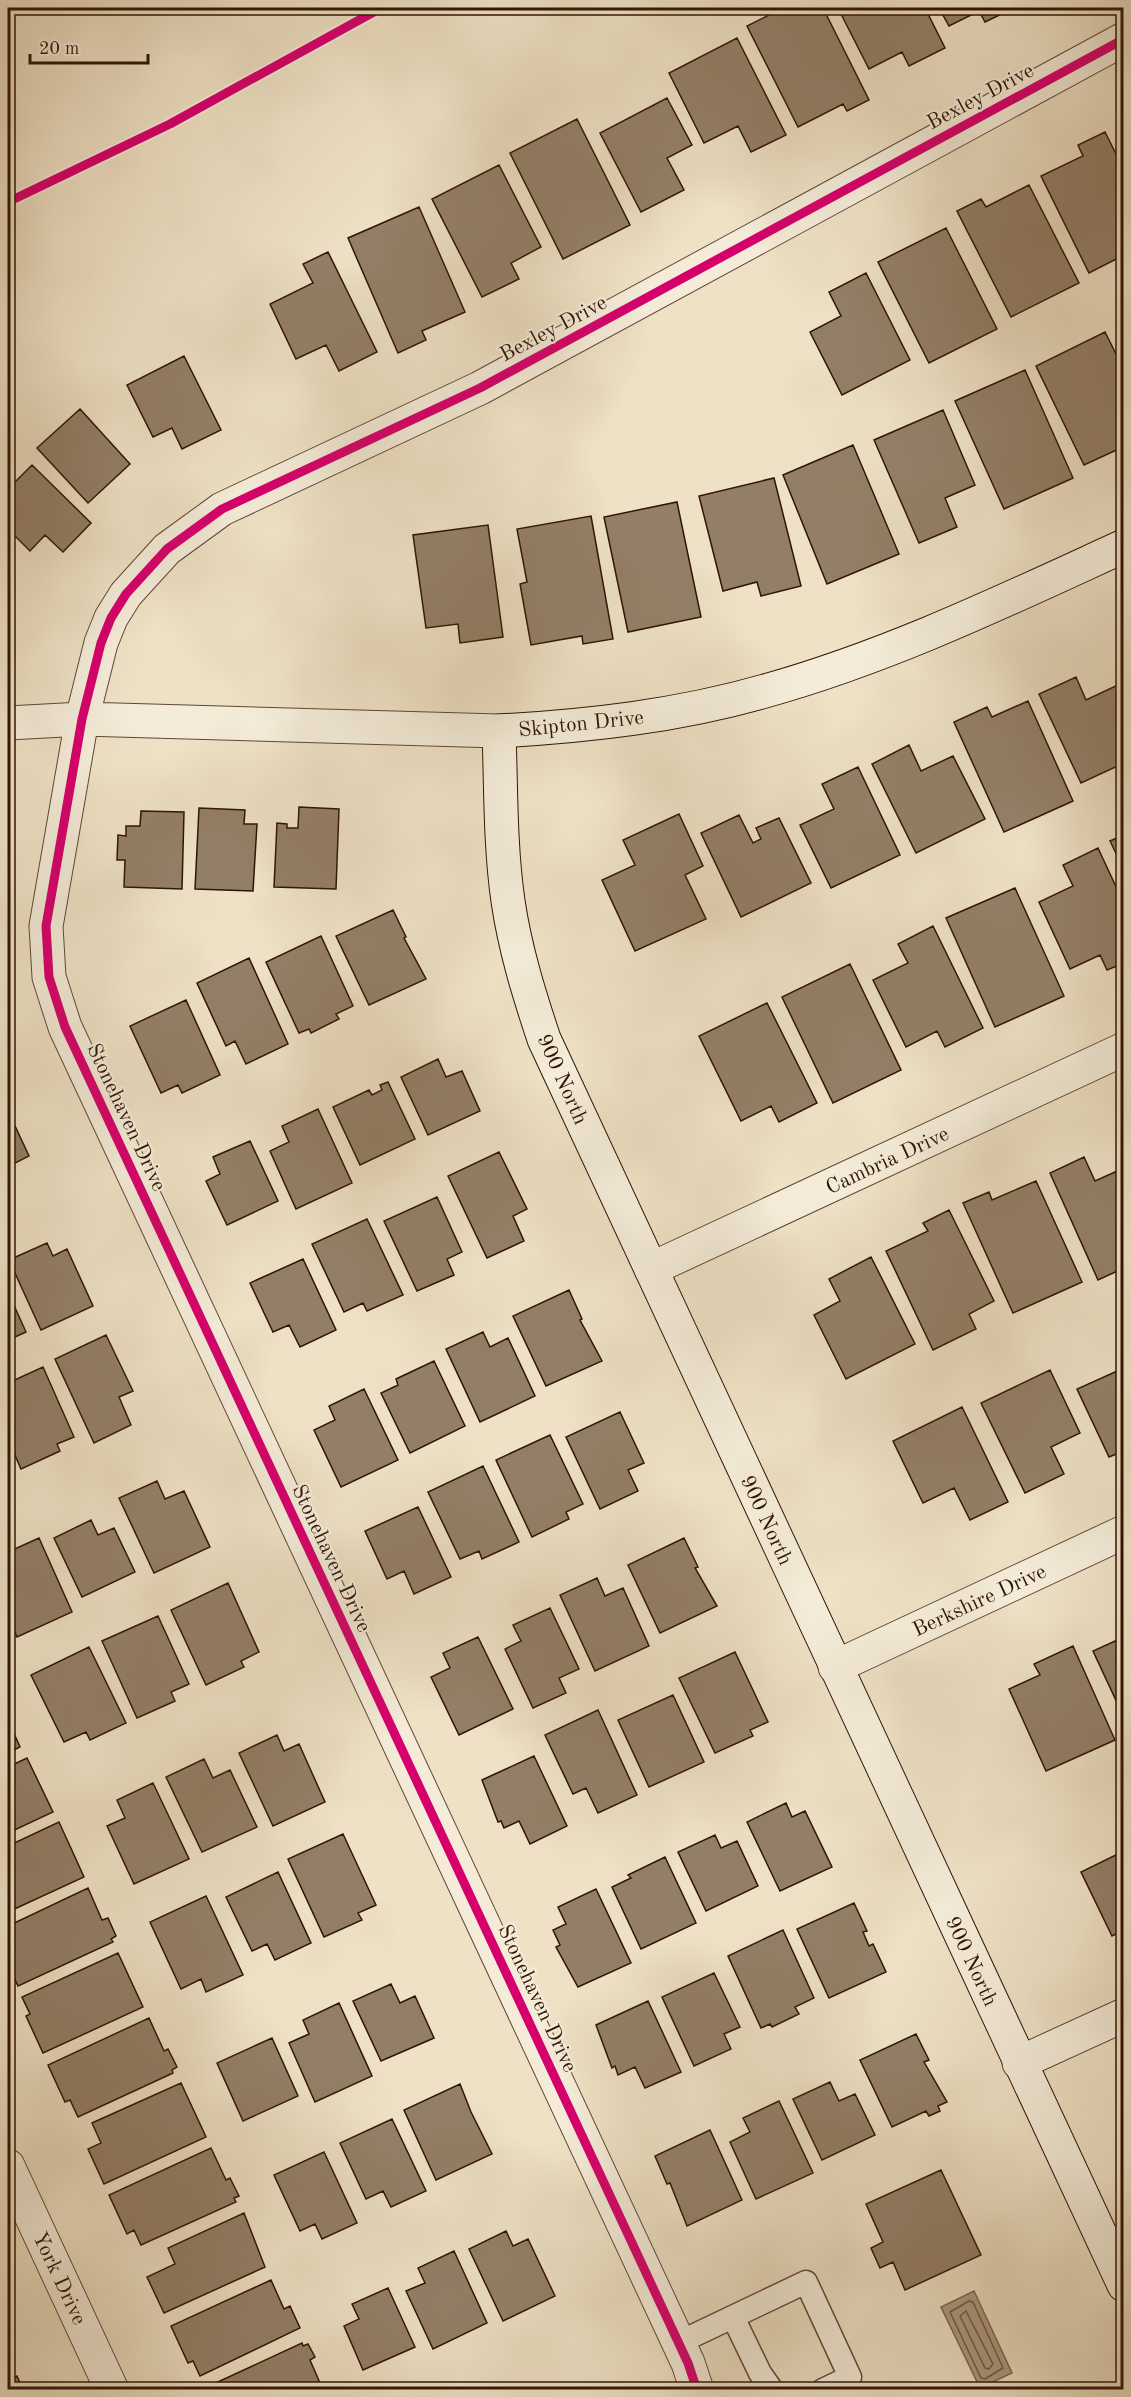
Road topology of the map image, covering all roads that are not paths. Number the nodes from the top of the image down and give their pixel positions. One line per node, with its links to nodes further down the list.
1 (1124, 39): 3 (street, Bexley Drive)
2 (1124, 546): 5 (street, Skipton Drive)
3 (82, 718): 4 (street, Skipton Drive); 5 (street, Skipton Drive); 15 (street, Stonehaven Drive)
4 (8, 723)
5 (499, 731): 7 (street, 900 North)
6 (1124, 1049): 7 (street, Cambria Drive)
7 (651, 1269): 9 (street, 900 North)
8 (1124, 1532): 9 (street, Berkshire Drive)
9 (835, 1667): 11 (street, 900 North)
10 (1124, 2015): 11 (street)
11 (1020, 2063): 13 (street, 900 North)
12 (8, 2166): 16 (street, York Drive)
13 (1124, 2285)
14 (733, 2317): 15 (lane); 18 (lane); 19 (lane)
15 (678, 2343): 17 (street, Stonehaven Drive)
16 (112, 2390)
17 (697, 2390)
18 (772, 2390)
19 (824, 2390)

